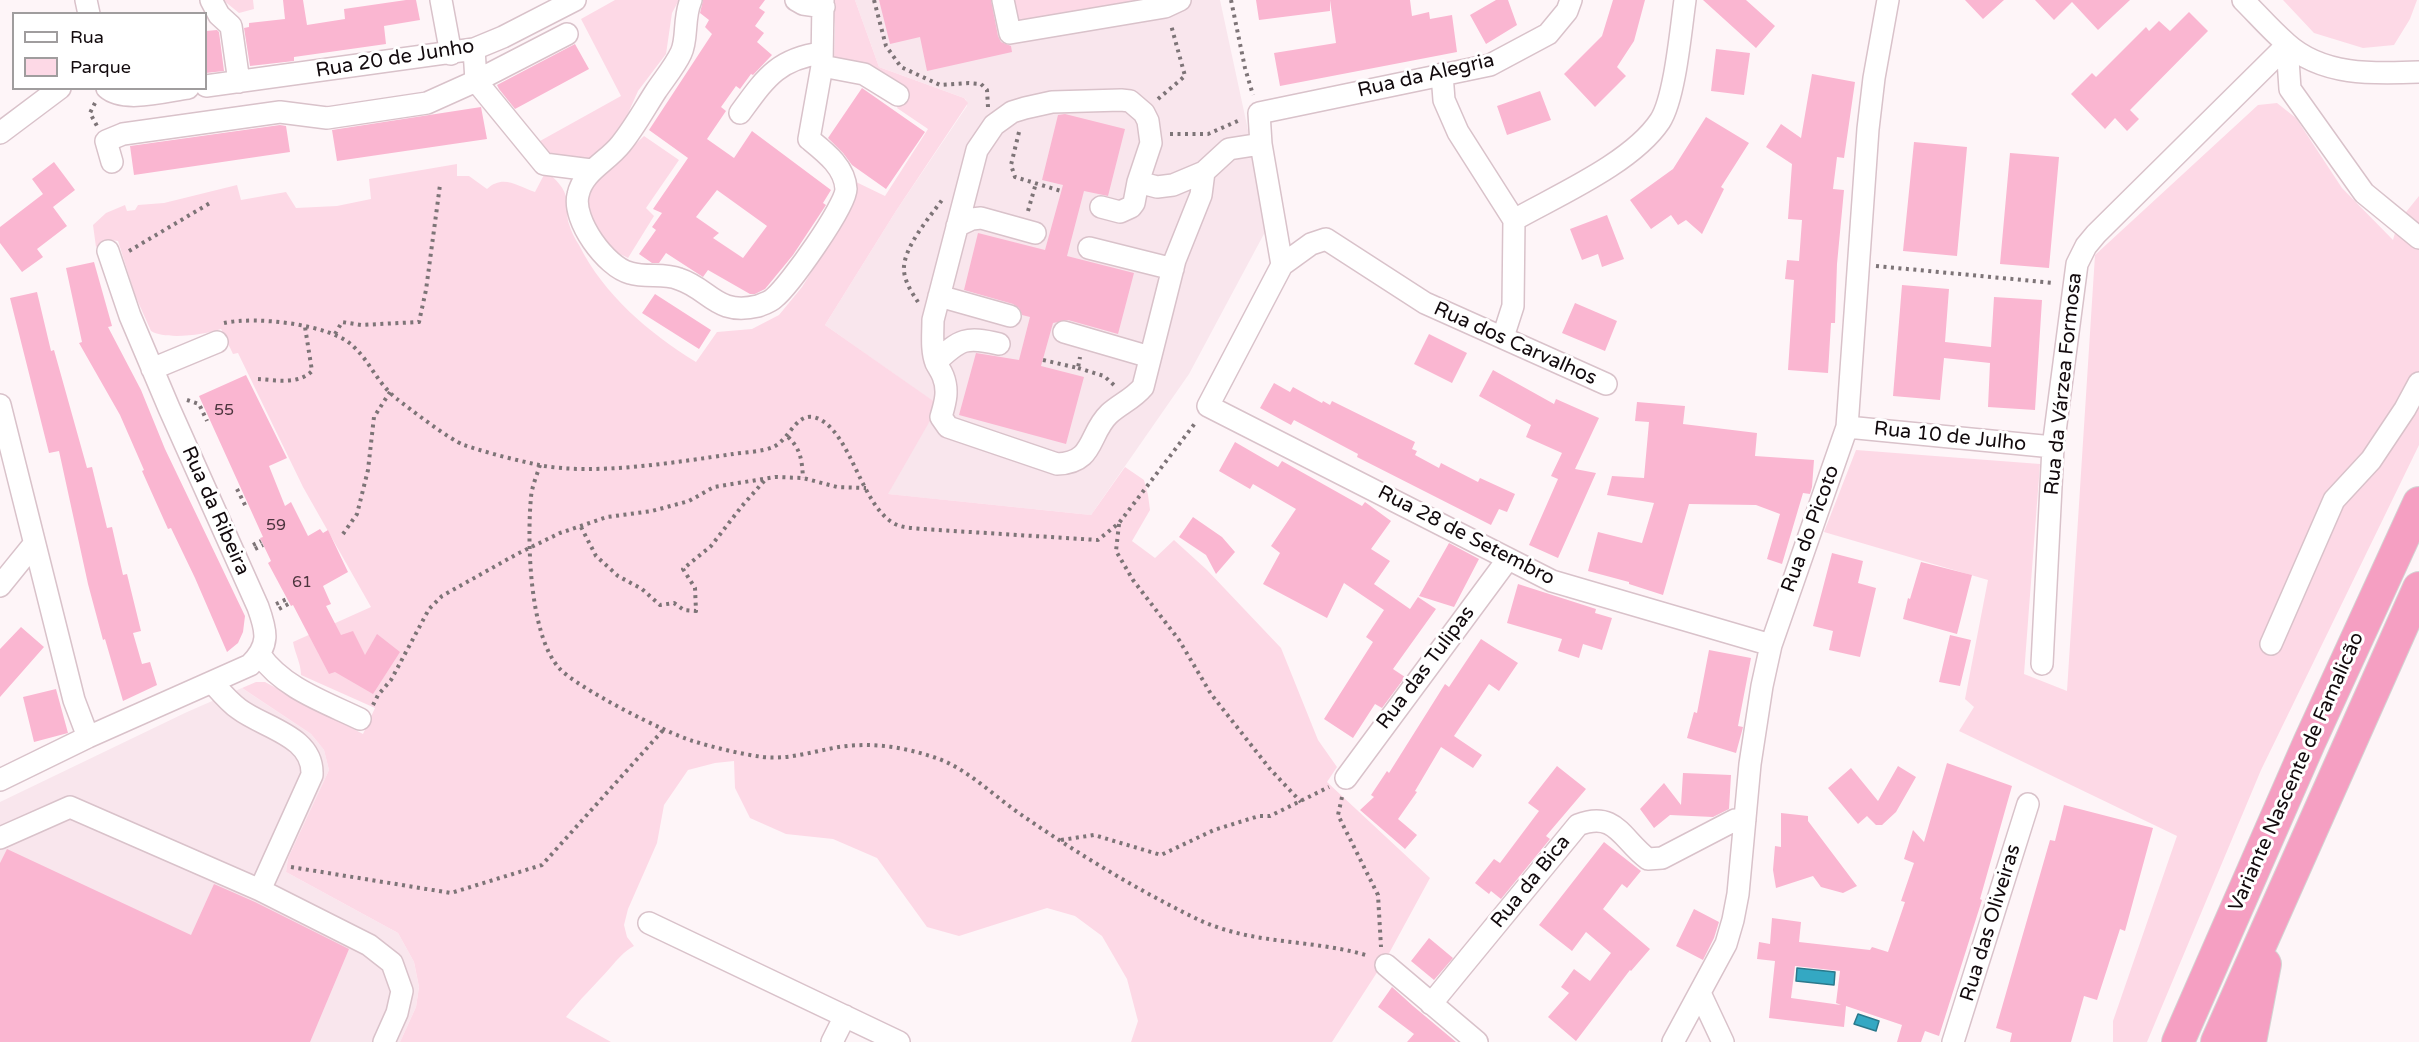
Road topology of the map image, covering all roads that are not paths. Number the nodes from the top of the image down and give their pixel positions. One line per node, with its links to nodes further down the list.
1 (211, 0): 21 (street)
2 (441, 0): 16 (street)
3 (575, 0): 15 (street, Rua 20 de Junho)
4 (691, 0): 31 (street)
5 (796, 0): 11 (street)
6 (1003, 0): 12 (street)
7 (1571, 0): 19 (street, Rua da Alegria)
8 (1685, 0): 35 (street)
9 (1888, 0): 55 (street, Rua do Picoto)
10 (2243, 0): 14 (street)
11 (823, 3): 17 (street)
12 (1172, 4)
13 (567, 34): 20 (street)
14 (2287, 45): 18 (street); 38 (street); 56 (street, Rua da Várzea Formosa)
15 (474, 49): 16 (street, Rua 20 de Junho); 20 (street)
16 (451, 54): 21 (street, Rua 20 de Junho)
17 (822, 60): 26 (street); 27 (street); 31 (street)
18 (2419, 72)
19 (1442, 74): 29 (street, Rua da Alegria); 35 (street)
20 (477, 81): 30 (street); 31 (street)
21 (239, 82): 22 (street, Rua 20 de Junho)
22 (207, 86)
23 (57, 90): 28 (street)
24 (108, 90): 25 (street)
25 (173, 90)
26 (898, 95)
27 (740, 113)
28 (0, 133)
29 (1261, 144): 32 (street); 41 (street)
30 (112, 162)
31 (591, 170)
32 (1204, 172): 33 (street); 42 (street)
33 (1138, 182): 34 (street); 36 (street)
34 (1101, 207)
35 (1514, 220): 47 (street)
36 (957, 226): 37 (street); 43 (street)
37 (1035, 233)
38 (2419, 238)
39 (1089, 248): 42 (street)
40 (110, 258): 51 (street, Rua da Ribeira)
41 (1282, 265): 47 (street, Rua dos Carvalhos); 59 (street, Rua 28 de Setembro)
42 (1173, 269): 49 (street)
43 (939, 296): 44 (street); 50 (street)
44 (1010, 316)
45 (1064, 332): 49 (street)
46 (216, 333): 51 (street)
47 (1503, 337): 53 (street, Rua dos Carvalhos)
48 (999, 344): 50 (street)
49 (1150, 357): 50 (street)
50 (936, 362)
51 (152, 369): 64 (street, Rua da Ribeira)
52 (2419, 383): 62 (street)
53 (1605, 384)
54 (0, 405): 58 (street)
55 (1847, 426): 56 (street, Rua 10 de Julho); 63 (street, Rua do Picoto)
56 (2053, 447): 65 (street, Rua da Várzea Formosa)
57 (2419, 502): 88 (highway, Variante Nascente de Famalicão)
58 (34, 544): 60 (street); 68 (street)
59 (1508, 559): 63 (street, Rua 28 de Setembro); 69 (street, Rua das Tulipas)
60 (0, 586)
61 (2419, 588): 75 (highway, Variante Nascente de Famalicão)
62 (2271, 644)
63 (1772, 645): 72 (street, Rua do Picoto)
64 (260, 655): 66 (street); 67 (street)
65 (2042, 664)
66 (212, 682): 68 (street); 74 (street)
67 (360, 719)
68 (88, 737): 70 (street)
69 (1346, 778)
70 (0, 780)
71 (2028, 804): 87 (street, Rua das Oliveiras)
72 (1745, 820): 78 (street, Rua do Picoto); 79 (street, Rua da Bica)
73 (0, 838): 74 (street)
74 (260, 890): 81 (street)
75 (2278, 901): 89 (highway, Variante Nascente de Famalicão); 90 (highway)
76 (649, 923): 80 (street)
77 (1381, 962): 79 (street)
78 (1700, 993): 85 (street, Rua do Picoto); 86 (street)
79 (1431, 1004): 84 (street)
80 (845, 1016): 82 (street); 83 (street)
81 (384, 1042)
82 (832, 1042)
83 (899, 1042)
84 (1477, 1042)
85 (1673, 1042)
86 (1723, 1042)
87 (1953, 1042)
88 (2178, 1042)
89 (2217, 1042)
90 (2250, 1042)

